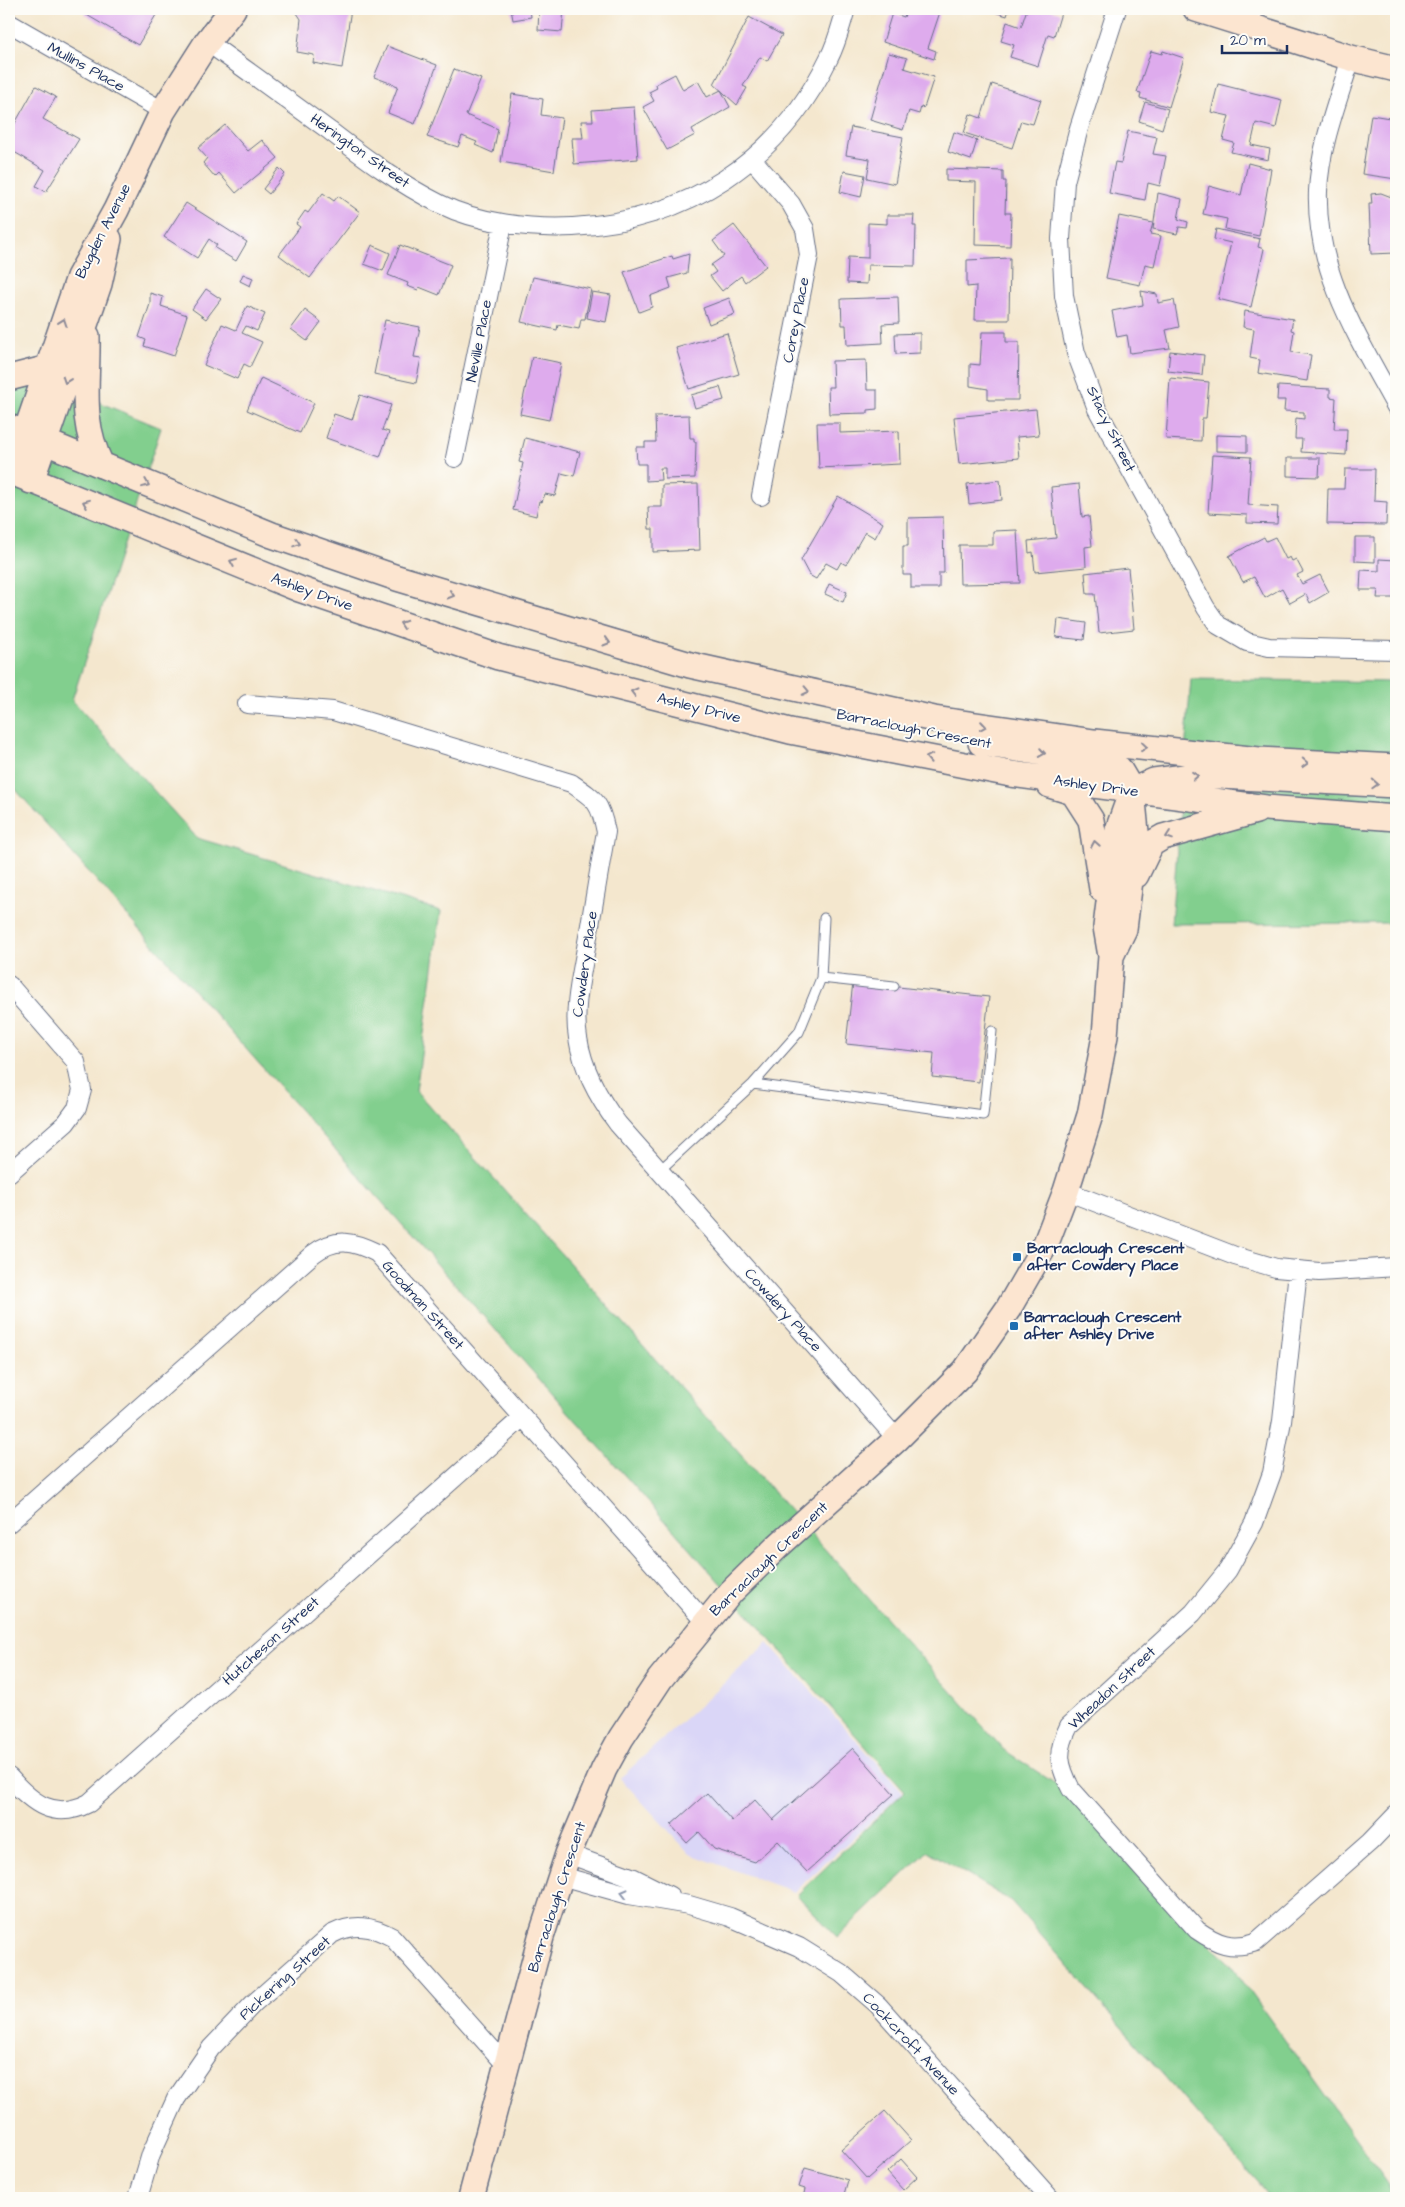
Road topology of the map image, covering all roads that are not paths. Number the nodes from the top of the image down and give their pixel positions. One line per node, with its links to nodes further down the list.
1 (233, 9): 7 (street, Bugden Avenue)
2 (846, 9): 11 (street, Herington Street)
3 (1117, 9): 23 (street, Stacy Street)
4 (1196, 9): 5 (street)
5 (1251, 17): 8 (street)
6 (9, 23): 10 (street, Mullins Place)
7 (208, 42): 10 (street, Bugden Avenue); 13 (street, Herington Street)
8 (1351, 58): 9 (street); 17 (street)
9 (1396, 69)
10 (163, 111): 12 (street, Bugden Avenue)
11 (753, 160): 13 (street, Herington Street); 22 (street, Corey Place)
12 (116, 210): 14 (street); 15 (street, Bugden Avenue, one-way to 12)
13 (502, 224): 19 (street, Neville Place)
14 (87, 318): 18 (street, one-way to 18); 20 (street)
15 (48, 368): 16 (street); 18 (street, Bugden Avenue)
16 (9, 378)
17 (1396, 407)
18 (26, 434): 20 (street); 21 (street, Bugden Avenue)
19 (455, 458)
20 (101, 466): 24 (street, one-way to 24)
21 (17, 475): 27 (street, Ashley Drive, one-way to 21)
22 (761, 496)
23 (1396, 650)
24 (690, 665): 26 (street, one-way to 26); 29 (street, Barraclough Crescent, one-way to 29)
25 (247, 704): 41 (street, Cowdery Place)
26 (1396, 767)
27 (1011, 774): 29 (street, Ashley Drive); 34 (street, one-way to 27)
28 (1396, 785): 29 (street, one-way to 28)
29 (1132, 791): 30 (street, Ashley Drive); 32 (street, Barraclough Crescent); 34 (street, Barraclough Crescent)
30 (1266, 808): 31 (street, Ashley Drive); 32 (street, one-way to 32)
31 (1396, 818)
32 (1128, 895): 35 (street, Barraclough Crescent)
33 (824, 918): 36 (lane)
34 (1106, 927): 35 (street, Barraclough Crescent)
35 (1111, 956): 43 (street, Barraclough Crescent)
36 (821, 978): 38 (lane); 40 (lane)
37 (9, 986): 42 (street)
38 (894, 986)
39 (992, 1030): 40 (lane)
40 (753, 1084): 41 (lane)
41 (659, 1170): 47 (street, Cowdery Place)
42 (9, 1173)
43 (1066, 1191): 45 (street); 47 (street, Barraclough Crescent)
44 (1396, 1267): 45 (street)
45 (1298, 1271): 51 (street, Wheadon Street)
46 (523, 1417): 48 (street, Goodman Street); 49 (street, Goodman Street); 50 (street, Hutcheson Street)
47 (897, 1439): 49 (street, Barraclough Crescent)
48 (9, 1523)
49 (705, 1622): 52 (street, Barraclough Crescent)
50 (9, 1777)
51 (1396, 1816)
52 (564, 1865): 53 (street, Barraclough Crescent); 56 (street, Cockcroft Avenue)
53 (507, 2066): 54 (street, Pickering Street); 55 (street, Barraclough Crescent)
54 (138, 2198)
55 (471, 2198)
56 (1050, 2198)

